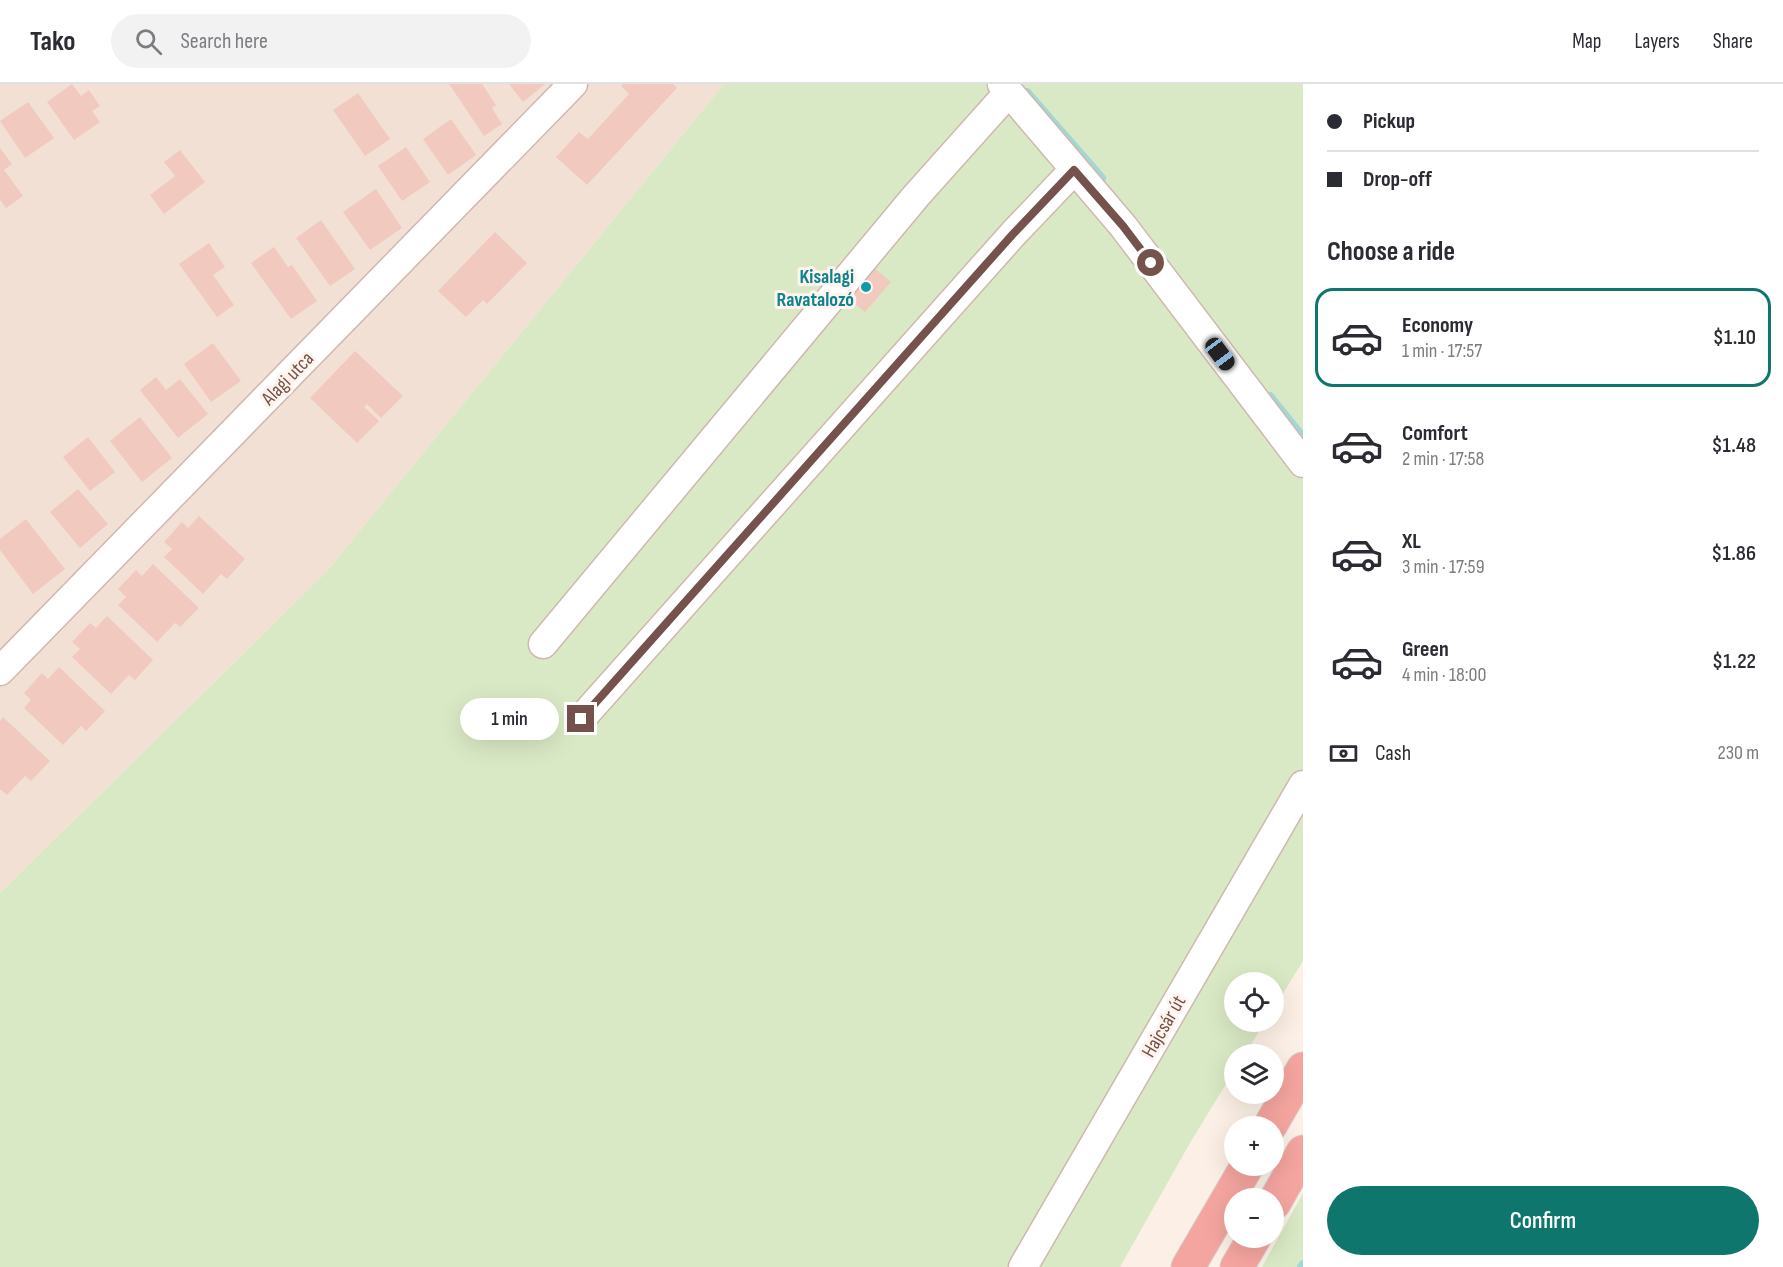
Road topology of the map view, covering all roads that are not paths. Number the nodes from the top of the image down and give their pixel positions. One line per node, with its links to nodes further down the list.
1 (573, 84): 6 (street, Alagi utca)
2 (1005, 88): 3 (street); 5 (street)
3 (1074, 170): 4 (street); 7 (street)
4 (1303, 463)
5 (543, 644)
6 (0, 671)
7 (581, 719)
8 (1303, 785): 15 (street, Hajcsár út)
9 (1303, 1069): 10 (highway)
10 (1276, 1116)
11 (1303, 1152): 13 (highway)
12 (1241, 1176): 16 (highway)
13 (1283, 1188)
14 (1248, 1248): 17 (highway)
15 (1023, 1267)
16 (1188, 1267)
17 (1237, 1267)

